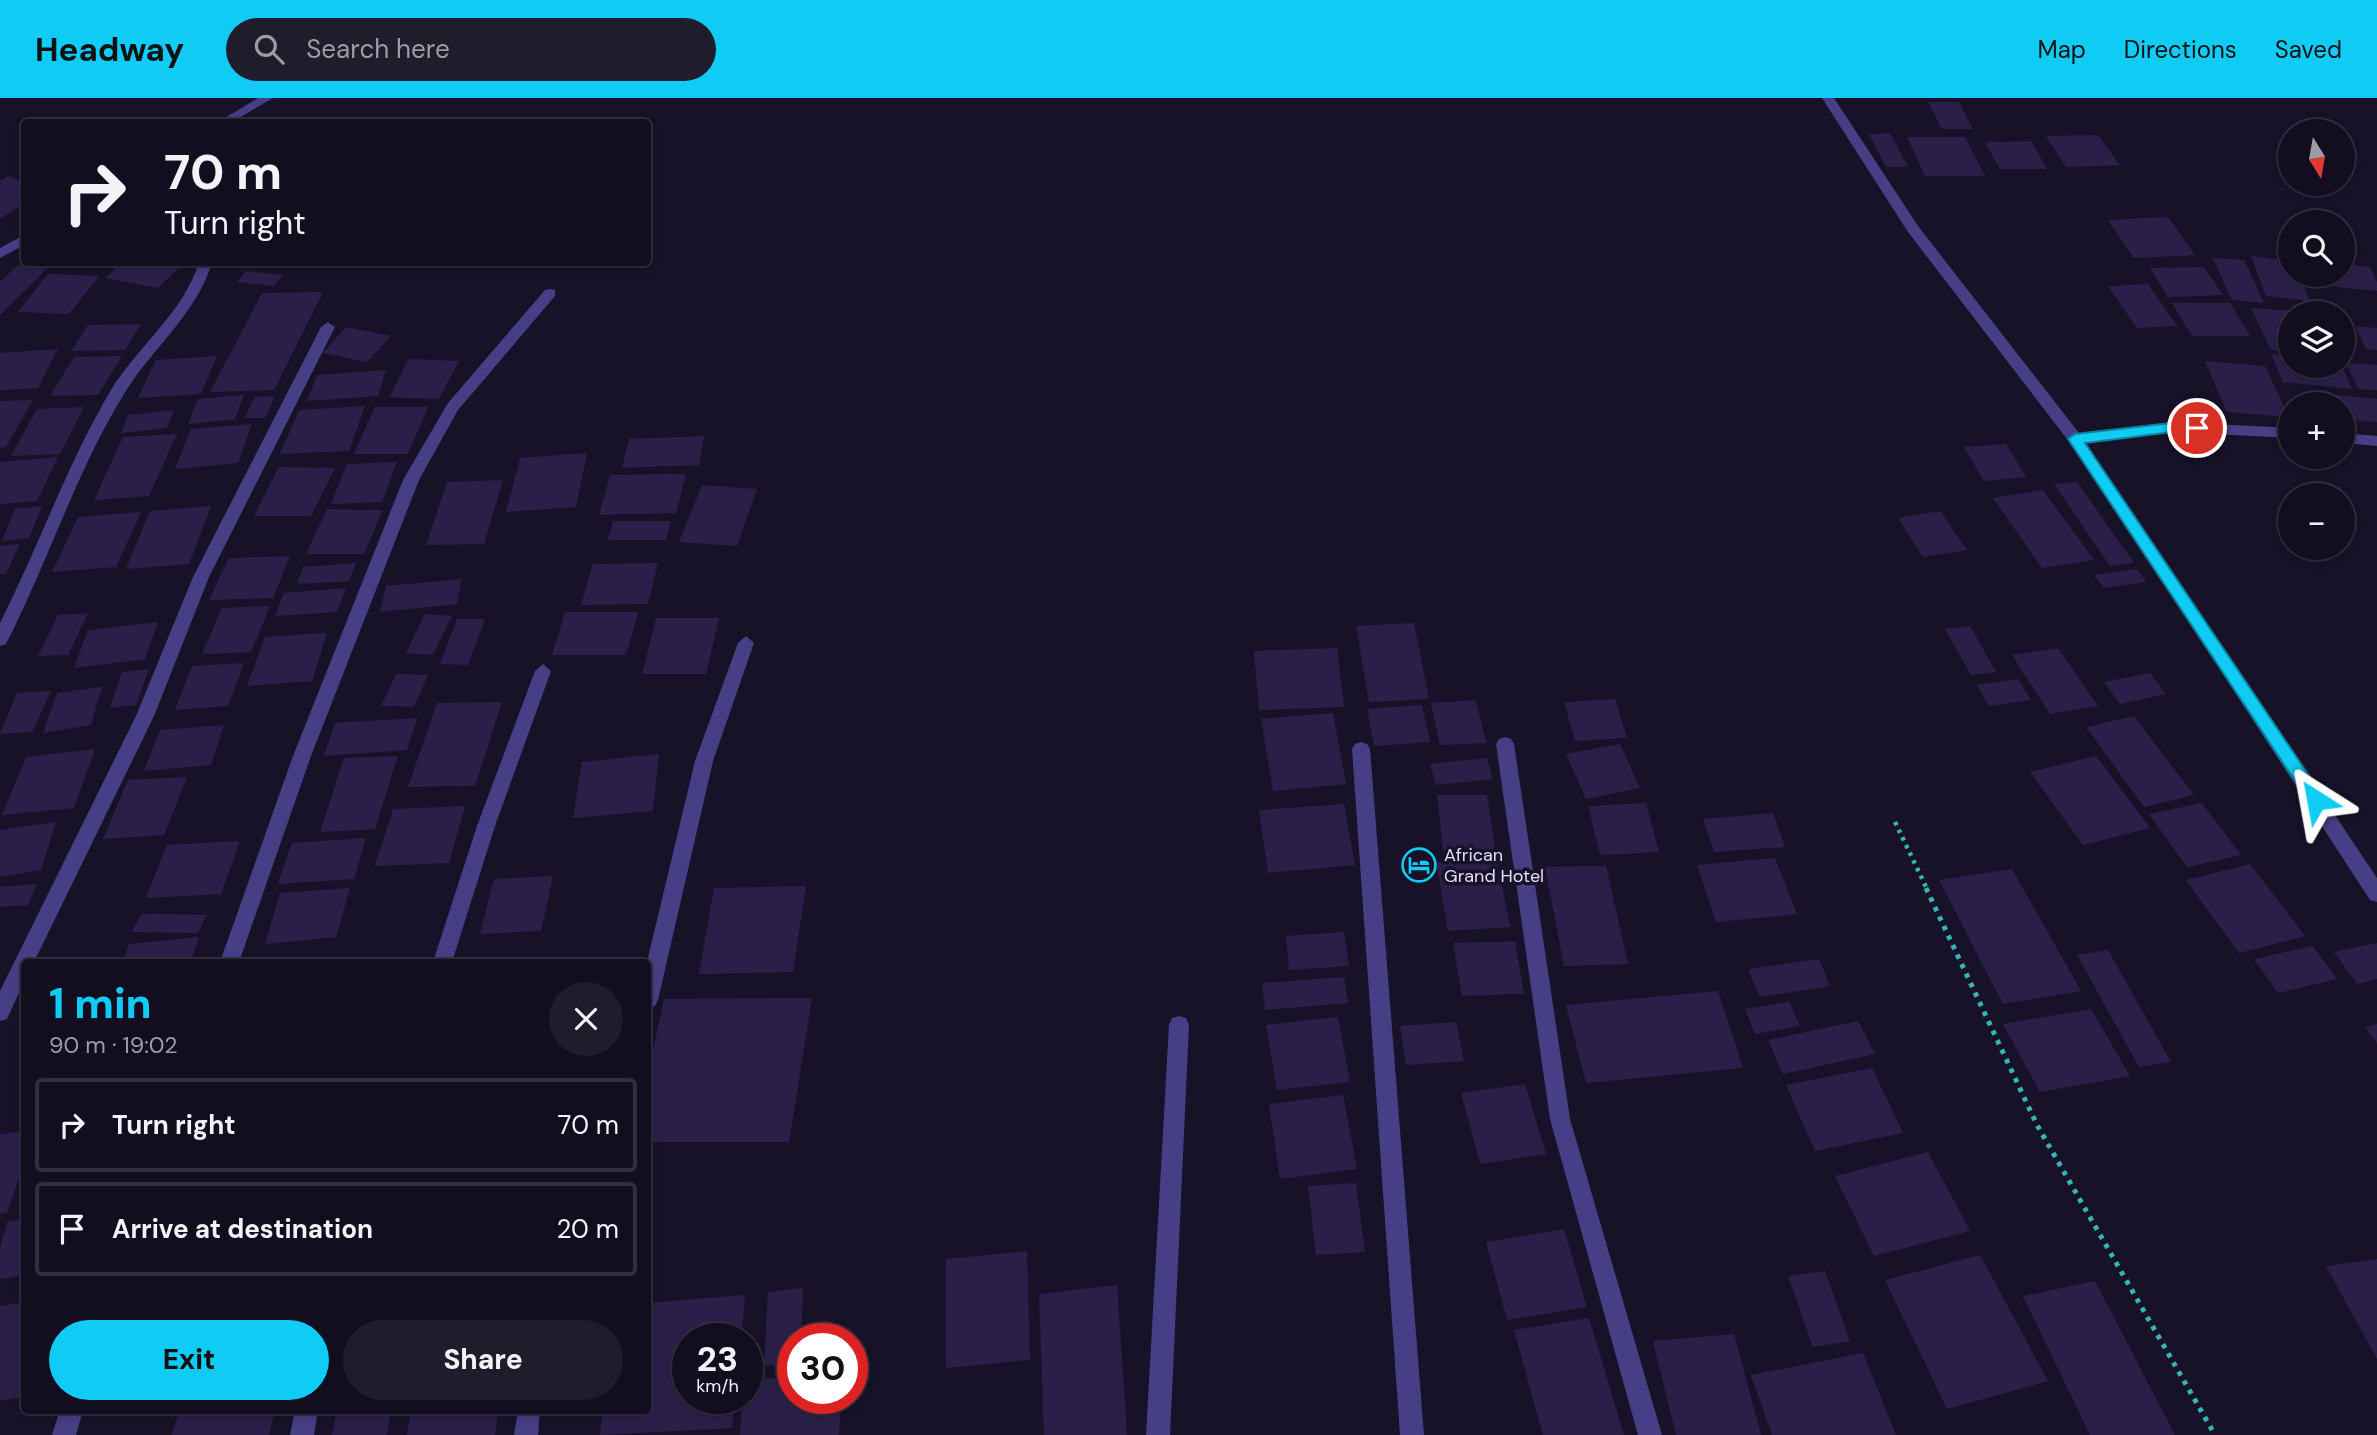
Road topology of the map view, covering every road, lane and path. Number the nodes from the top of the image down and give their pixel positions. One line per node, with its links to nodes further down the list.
1 (267, 98): 3 (street)
2 (1828, 98): 10 (street)
3 (229, 119)
4 (21, 241): 5 (street)
5 (0, 254)
6 (204, 266): 13 (street)
7 (550, 293): 21 (street)
8 (328, 327): 20 (street)
9 (2278, 432): 10 (street)
10 (2075, 439): 19 (street)
11 (2355, 439): 12 (street)
12 (2377, 441)
13 (0, 639)
14 (746, 643): 24 (street)
15 (543, 671): 22 (street)
16 (1505, 744): 35 (street)
17 (1361, 748): 34 (street)
18 (1895, 822): 36 (path)
19 (2377, 894)
20 (26, 959)
21 (230, 959)
22 (443, 959)
23 (21, 969): 25 (street)
24 (651, 987)
25 (0, 1012)
26 (1180, 1025): 33 (street)
27 (71, 1414): 30 (street)
28 (306, 1414): 31 (street)
29 (529, 1414): 32 (street)
30 (64, 1435)
31 (302, 1435)
32 (526, 1435)
33 (1158, 1435)
34 (1412, 1435)
35 (1650, 1435)
36 (2215, 1435)

